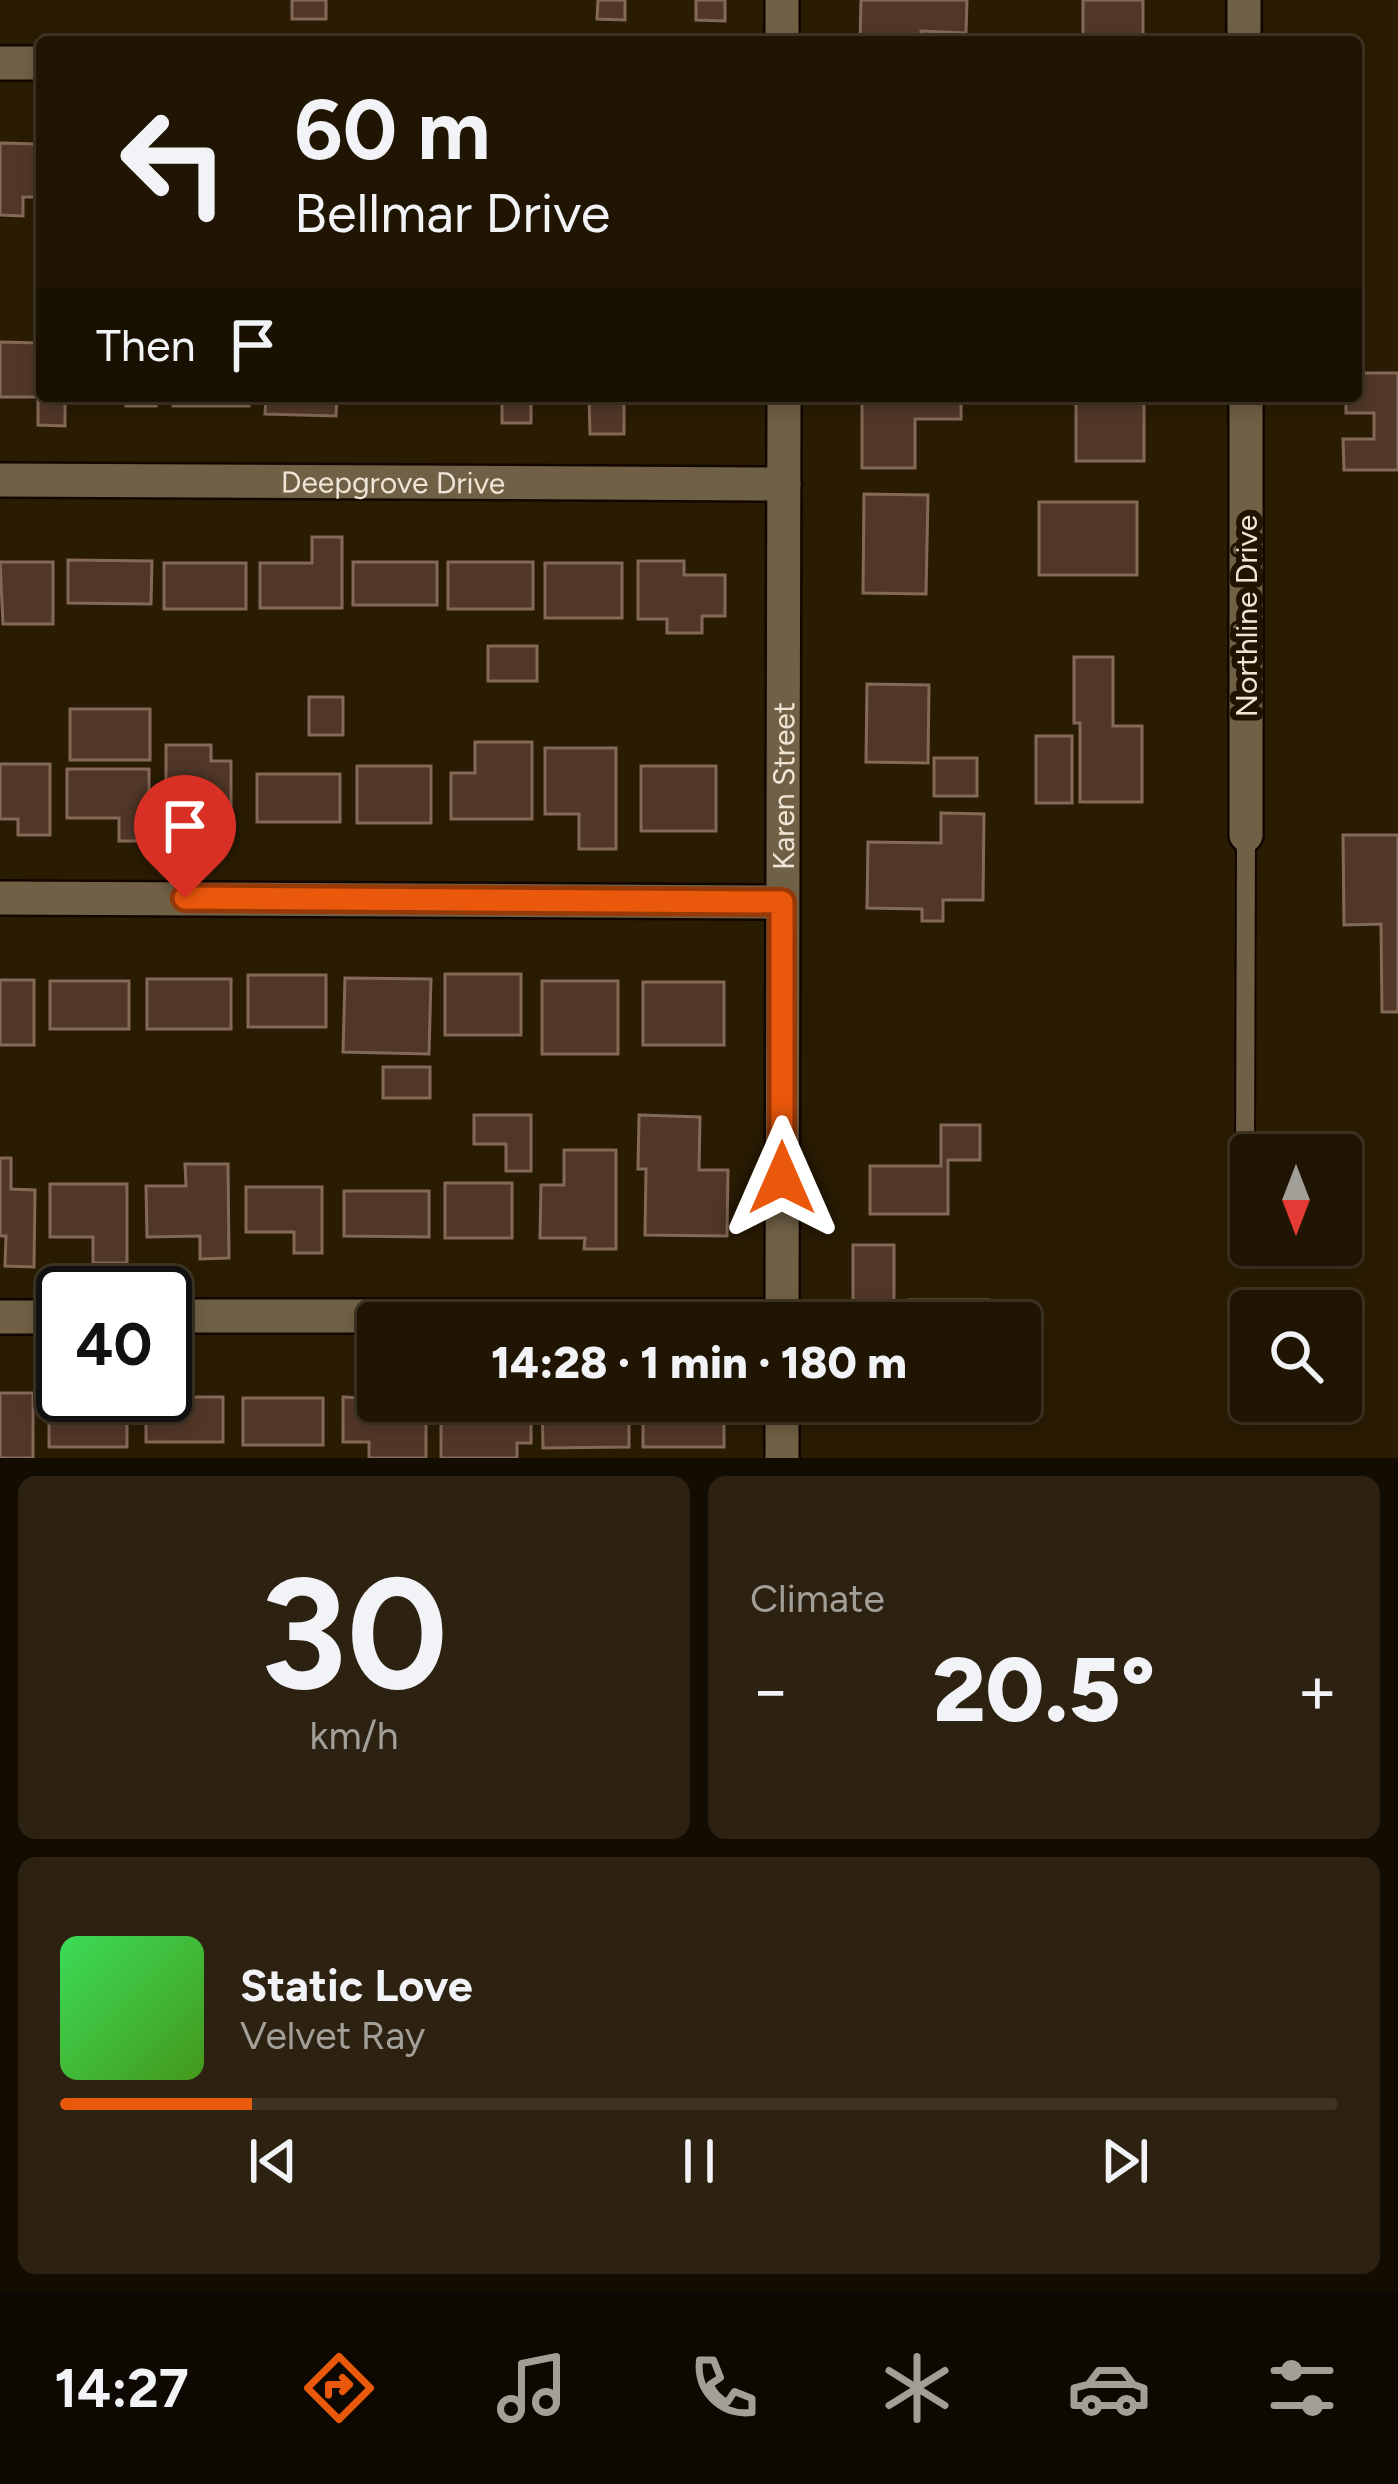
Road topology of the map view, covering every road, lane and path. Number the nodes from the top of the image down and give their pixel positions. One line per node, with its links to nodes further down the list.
1 (782, 0): 3 (street)
2 (1244, 0): 4 (street)
3 (782, 36)
4 (1244, 36)
5 (0, 63): 6 (street)
6 (36, 63)
7 (784, 402): 10 (street, Karen Street)
8 (1246, 402): 11 (street, Northline Drive)
9 (0, 480): 10 (street, Deepgrove Drive)
10 (784, 484): 13 (street, Karen Street)
11 (1246, 836): 14 (lane)
12 (0, 898): 13 (street)
13 (782, 902): 15 (street, Karen Street)
14 (1245, 1134)
15 (782, 1302)
16 (0, 1316): 17 (street)
17 (36, 1316)
18 (192, 1316): 19 (street)
19 (357, 1317)
20 (782, 1422): 21 (street)
21 (782, 1458)

